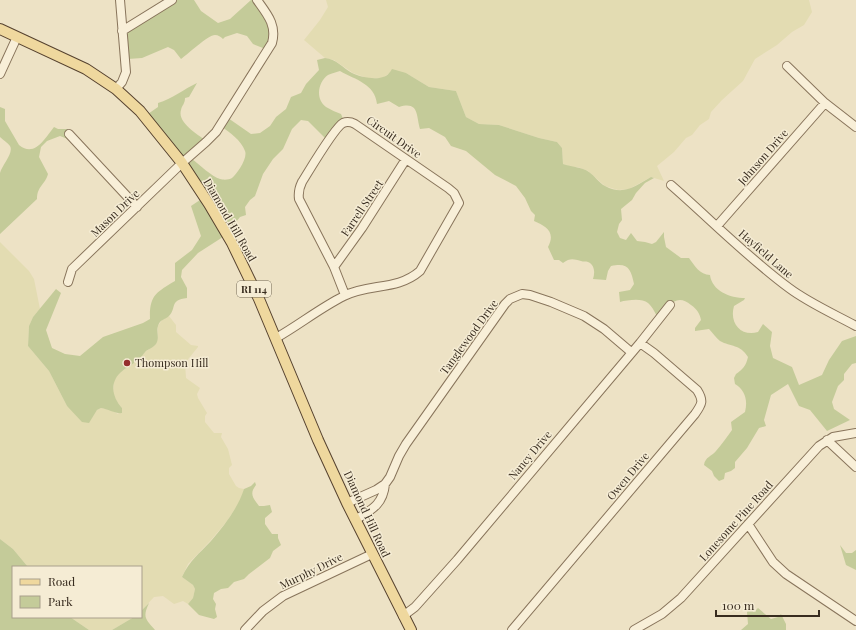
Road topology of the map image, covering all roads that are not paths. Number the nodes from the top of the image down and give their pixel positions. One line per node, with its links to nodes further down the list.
1 (120, 0): 5 (street)
2 (172, 0): 5 (street)
3 (257, 0): 14 (street, Mason Drive)
4 (0, 29): 6 (main road, Diamond Hill Road / RI 114)
5 (122, 31): 9 (street)
6 (17, 37): 8 (street); 9 (main road, Diamond Hill Road / RI 114)
7 (787, 66): 10 (street)
8 (0, 74)
9 (116, 89): 14 (main road, Diamond Hill Road / RI 114)
10 (825, 102): 11 (street); 17 (street, Johnson Drive)
11 (856, 127)
12 (69, 134): 16 (street)
13 (406, 159): 18 (street, Farrell Street); 18 (street, Circuit Drive); 20 (street, Circuit Drive)
14 (182, 163): 16 (street, Mason Drive); 23 (main road, Diamond Hill Road / RI 114)
15 (671, 185): 17 (street, Hayfield Lane)
16 (137, 207): 19 (street, Mason Drive)
17 (717, 226): 22 (street, Hayfield Lane)
18 (334, 267): 20 (street, Circuit Drive)
19 (68, 282)
20 (345, 295): 23 (street, Circuit Drive)
21 (670, 305): 24 (street, Nancy Drive)
22 (856, 326)
23 (276, 338): 30 (main road, Diamond Hill Road / RI 114)
24 (640, 343): 25 (street, Nancy Drive); 38 (street, Owen Drive)
25 (631, 352): 29 (street, Tanglewood Drive); 34 (street, Nancy Drive)
26 (856, 434): 27 (street, Lonesome Pine Road)
27 (827, 440): 28 (street); 32 (street, Lonesome Pine Road)
28 (856, 467)
29 (385, 484): 30 (street); 31 (street, Tanglewood Drive)
30 (347, 503): 31 (main road, Diamond Hill Road / RI 114)
31 (355, 520): 33 (main road, Diamond Hill Road / RI 114)
32 (748, 524): 35 (street); 39 (street, Lonesome Pine Road)
33 (372, 554): 34 (main road, Diamond Hill Road / RI 114); 36 (street, Murphy Drive)
34 (403, 616): 37 (main road, Diamond Hill Road / RI 114)
35 (856, 621)
36 (245, 630)
37 (411, 630)
38 (512, 630)
39 (634, 630)

